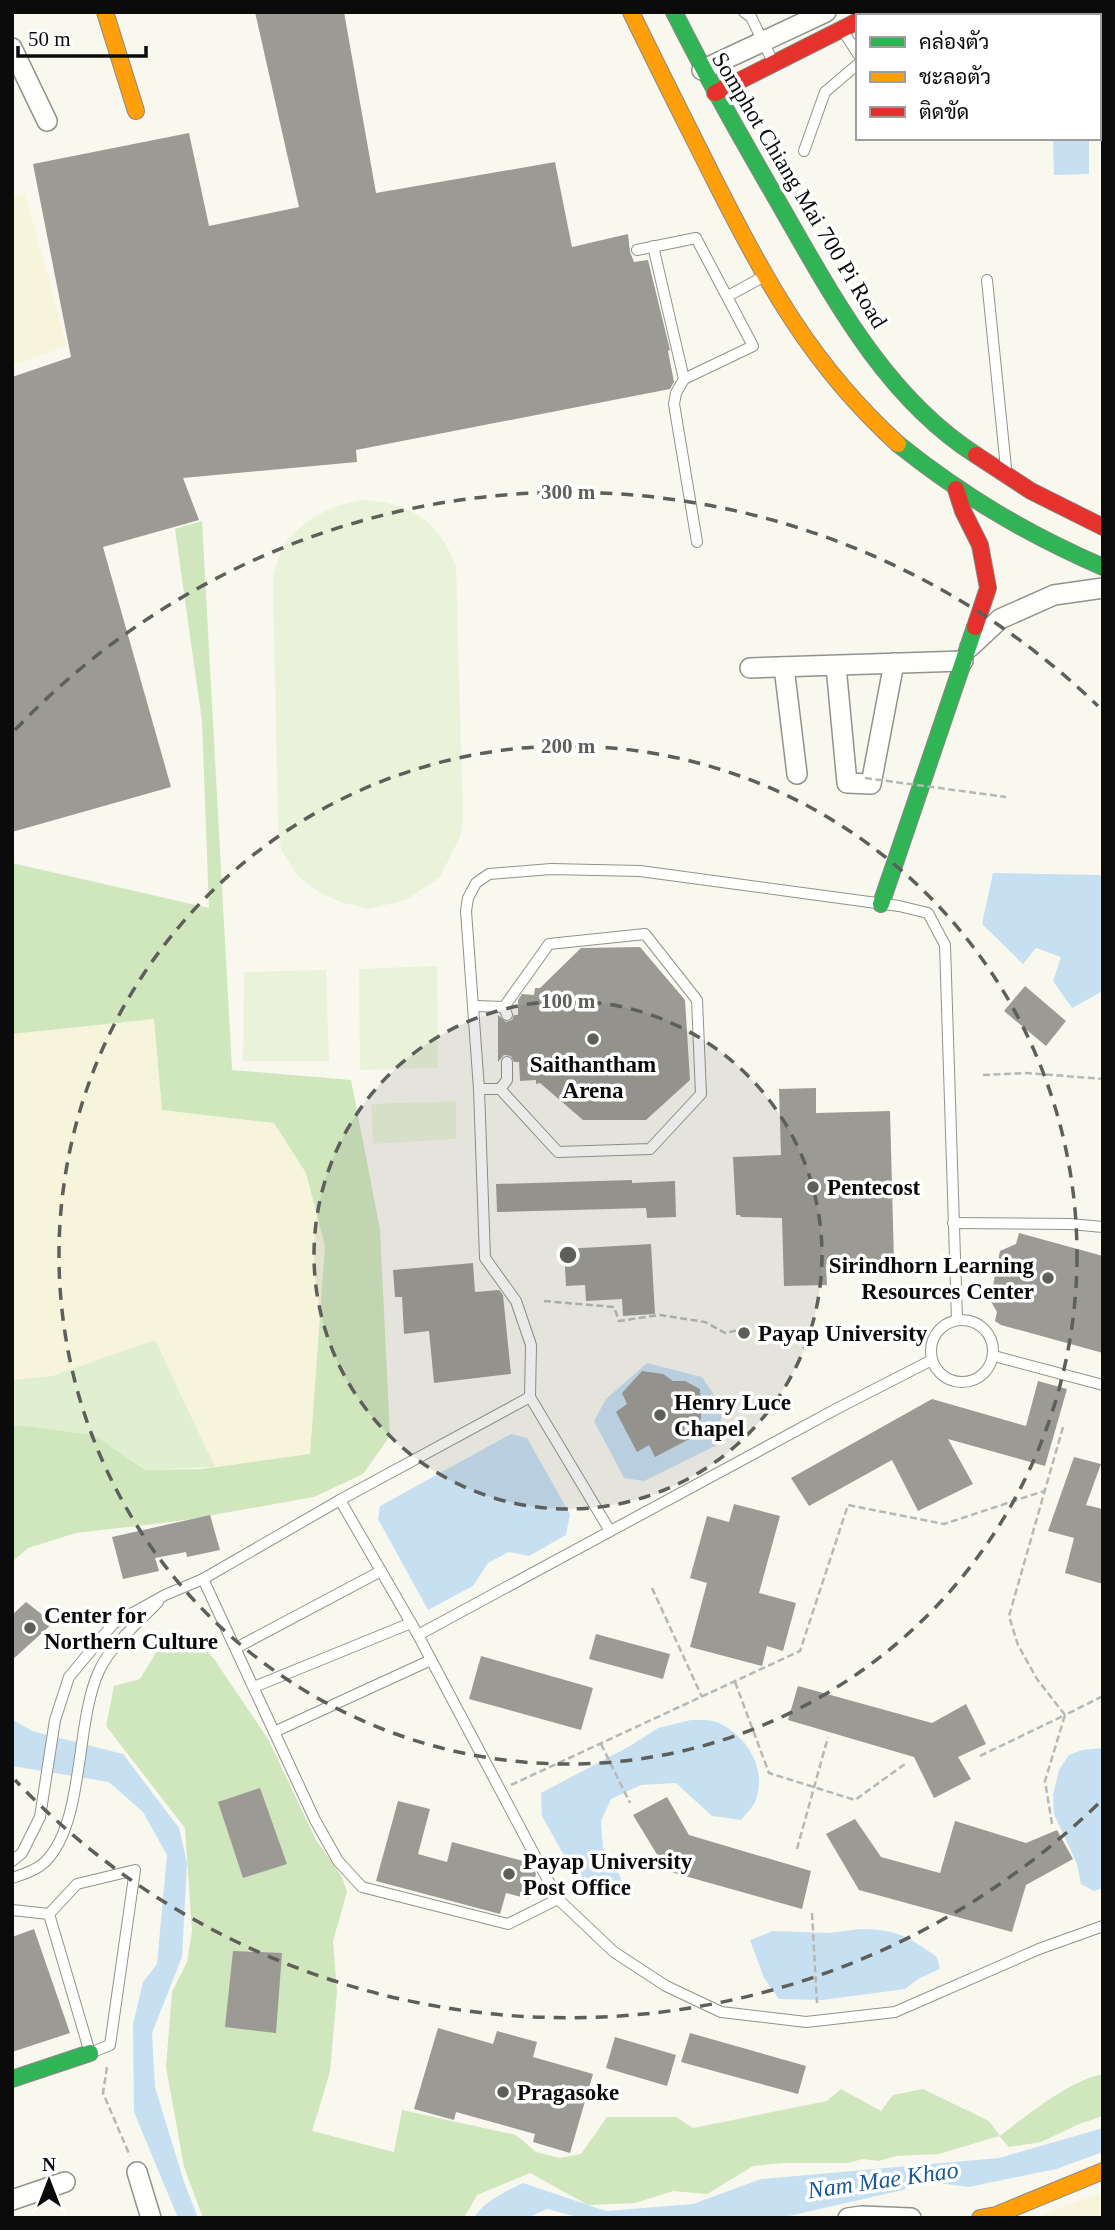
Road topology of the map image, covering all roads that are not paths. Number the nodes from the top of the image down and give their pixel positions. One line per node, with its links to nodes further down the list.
1 (105, 12): 16 (main road)
2 (631, 12): 21 (main road)
3 (674, 12): 13 (main road, Somphot Chiang Mai 700 Pi Road)
4 (744, 12): 8 (lane)
5 (826, 12): 8 (street)
6 (856, 22): 7 (main road)
7 (843, 29): 10 (lane); 11 (main road)
8 (764, 43): 11 (lane); 13 (street)
9 (12, 48): 14 (street)
10 (856, 51)
11 (774, 63): 15 (main road)
12 (856, 66): 18 (lane)
13 (702, 70): 15 (main road, Somphot Chiang Mai 700 Pi Road)
14 (18, 72): 17 (street)
15 (715, 93): 25 (main road, Somphot Chiang Mai 700 Pi Road)
16 (136, 111)
17 (47, 121)
18 (804, 151)
19 (653, 246): 20 (lane); 23 (lane); 24 (lane)
20 (637, 250)
21 (764, 276): 23 (lane); 26 (main road)
22 (987, 280): 25 (lane)
23 (728, 296): 24 (lane)
24 (684, 379): 28 (lane)
25 (1007, 476): 27 (main road, Somphot Chiang Mai 700 Pi Road)
26 (956, 489): 29 (main road); 31 (main road)
27 (1103, 527)
28 (698, 542)
29 (1103, 567)
30 (1103, 588): 31 (street)
31 (965, 655): 32 (street); 37 (main road)
32 (894, 663): 33 (street); 33 (street)
33 (836, 666): 34 (street)
34 (784, 667): 35 (street); 36 (street)
35 (750, 668)
36 (797, 774)
37 (881, 904): 38 (lane); 42 (lane)
38 (475, 1006): 40 (lane); 41 (lane)
39 (507, 1062): 41 (lane)
40 (480, 1089): 41 (lane); 48 (lane)
41 (500, 1089)
42 (953, 1223): 43 (lane); 44 (lane)
43 (1103, 1227)
44 (957, 1320): 45 (lane); 46 (lane)
45 (994, 1356): 46 (lane); 47 (lane)
46 (932, 1360): 50 (lane)
47 (1103, 1385)
48 (530, 1397): 49 (lane); 50 (lane)
49 (340, 1500): 51 (lane); 52 (lane)
50 (610, 1531): 55 (lane)
51 (381, 1571): 54 (lane); 56 (lane)
52 (204, 1579): 53 (lane); 56 (lane)
53 (164, 1595): 60 (lane); 61 (lane)
54 (411, 1623): 55 (lane); 58 (lane)
55 (418, 1635): 57 (lane)
56 (236, 1648): 58 (lane)
57 (431, 1660): 59 (lane); 62 (lane)
58 (254, 1687): 59 (lane)
59 (274, 1731): 62 (lane)
60 (12, 1861)
61 (12, 1878)
62 (558, 1899): 65 (lane)
63 (12, 1910): 64 (lane)
64 (49, 1914): 66 (lane); 66 (lane)
65 (1103, 1926)
66 (90, 2053): 67 (main road)
67 (12, 2079)
68 (1103, 2171): 75 (main road)
69 (137, 2172): 72 (street)
70 (65, 2182): 71 (street)
71 (12, 2200)
72 (151, 2218)
73 (848, 2218): 74 (street)
74 (911, 2218)
75 (980, 2218)

